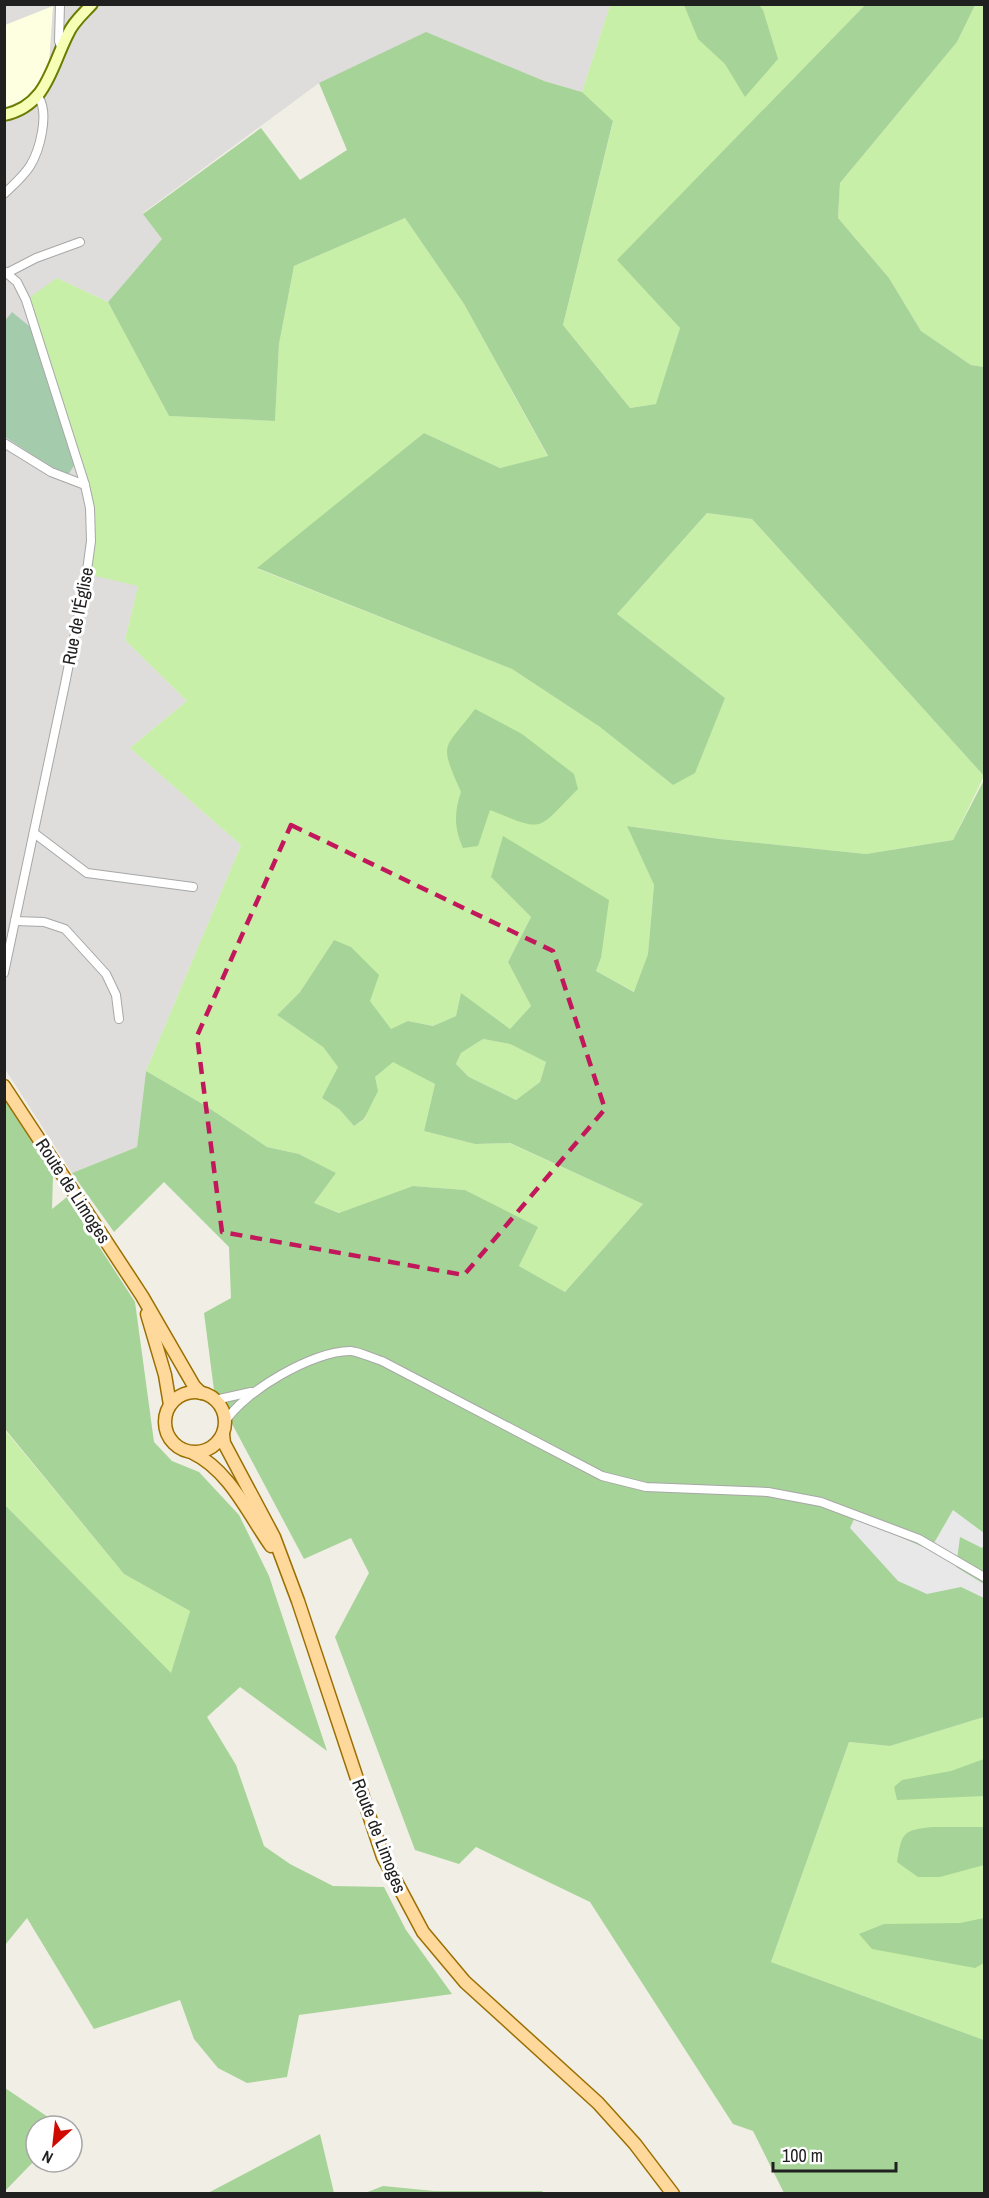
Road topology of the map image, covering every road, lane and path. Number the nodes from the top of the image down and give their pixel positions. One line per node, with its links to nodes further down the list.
1 (60, 4): 3 (street)
2 (92, 4): 3 (main road)
3 (61, 47): 4 (main road)
4 (39, 98): 5 (main road); 6 (street)
5 (4, 115)
6 (4, 194)
7 (80, 242): 8 (street)
8 (6, 272): 10 (street, Rue de l'Église)
9 (4, 443): 10 (street)
10 (85, 485): 11 (street, Rue de l'Église)
11 (34, 833): 12 (street); 13 (street, Rue de l'Église)
12 (193, 887)
13 (15, 921): 14 (street, Rue de l'Église); 15 (street)
14 (4, 973)
15 (119, 1019)
16 (4, 1086): 17 (main road, Route de Limoges)
17 (142, 1296): 19 (main road, Route de Limoges); 21 (main road, Route de Limoges)
18 (256, 1390): 20 (street); 22 (street); 25 (street)
19 (201, 1393): 20 (main road); 21 (main road)
20 (215, 1400): 22 (main road)
21 (170, 1405): 23 (main road)
22 (224, 1429): 23 (main road); 24 (main road, Route de Limoges)
23 (191, 1452): 24 (main road, Route de Limoges)
24 (283, 1563): 26 (main road, Route de Limoges)
25 (984, 1577)
26 (673, 2193)

